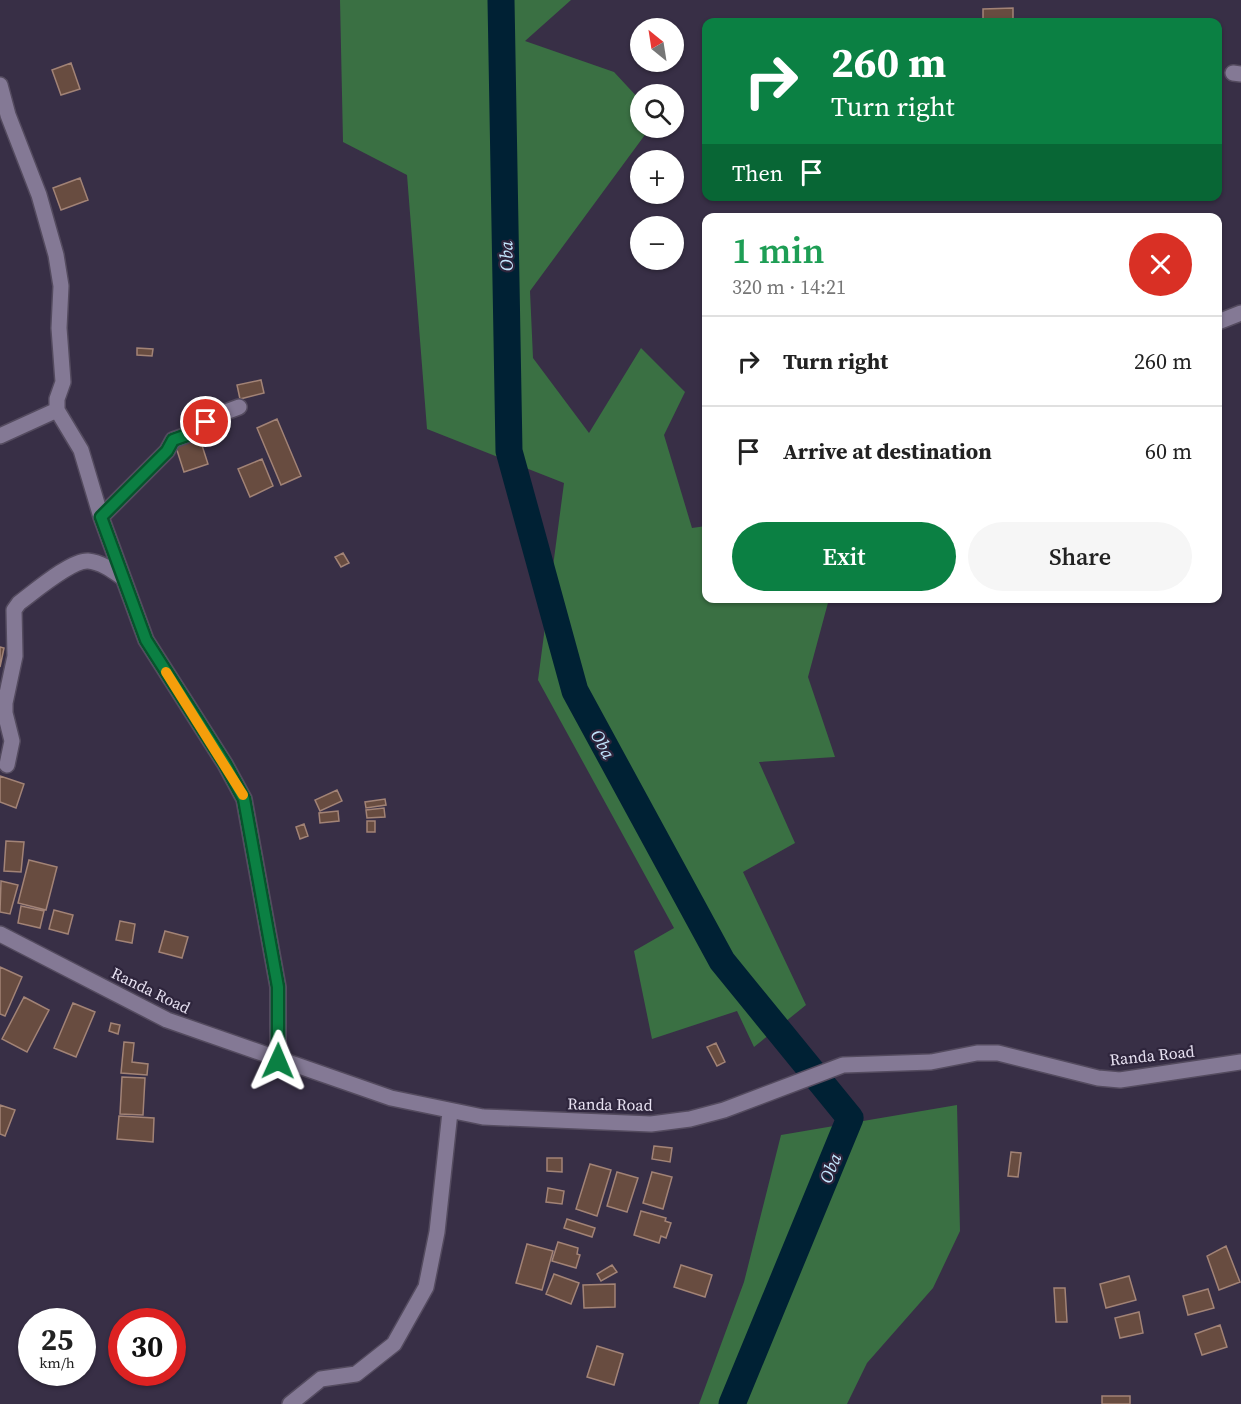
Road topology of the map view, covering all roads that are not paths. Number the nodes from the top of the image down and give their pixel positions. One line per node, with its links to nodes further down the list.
1 (0, 85): 5 (street)
2 (1241, 313): 3 (street)
3 (1222, 320)
4 (239, 408): 7 (street)
5 (57, 410): 6 (street); 7 (street)
6 (0, 436)
7 (101, 517): 8 (street)
8 (123, 578): 9 (street); 11 (street)
9 (7, 765)
10 (0, 934): 11 (street, Randa Road)
11 (278, 1061): 13 (street, Randa Road)
12 (1241, 1062): 13 (street, Randa Road)
13 (450, 1112): 14 (street)
14 (290, 1404)

